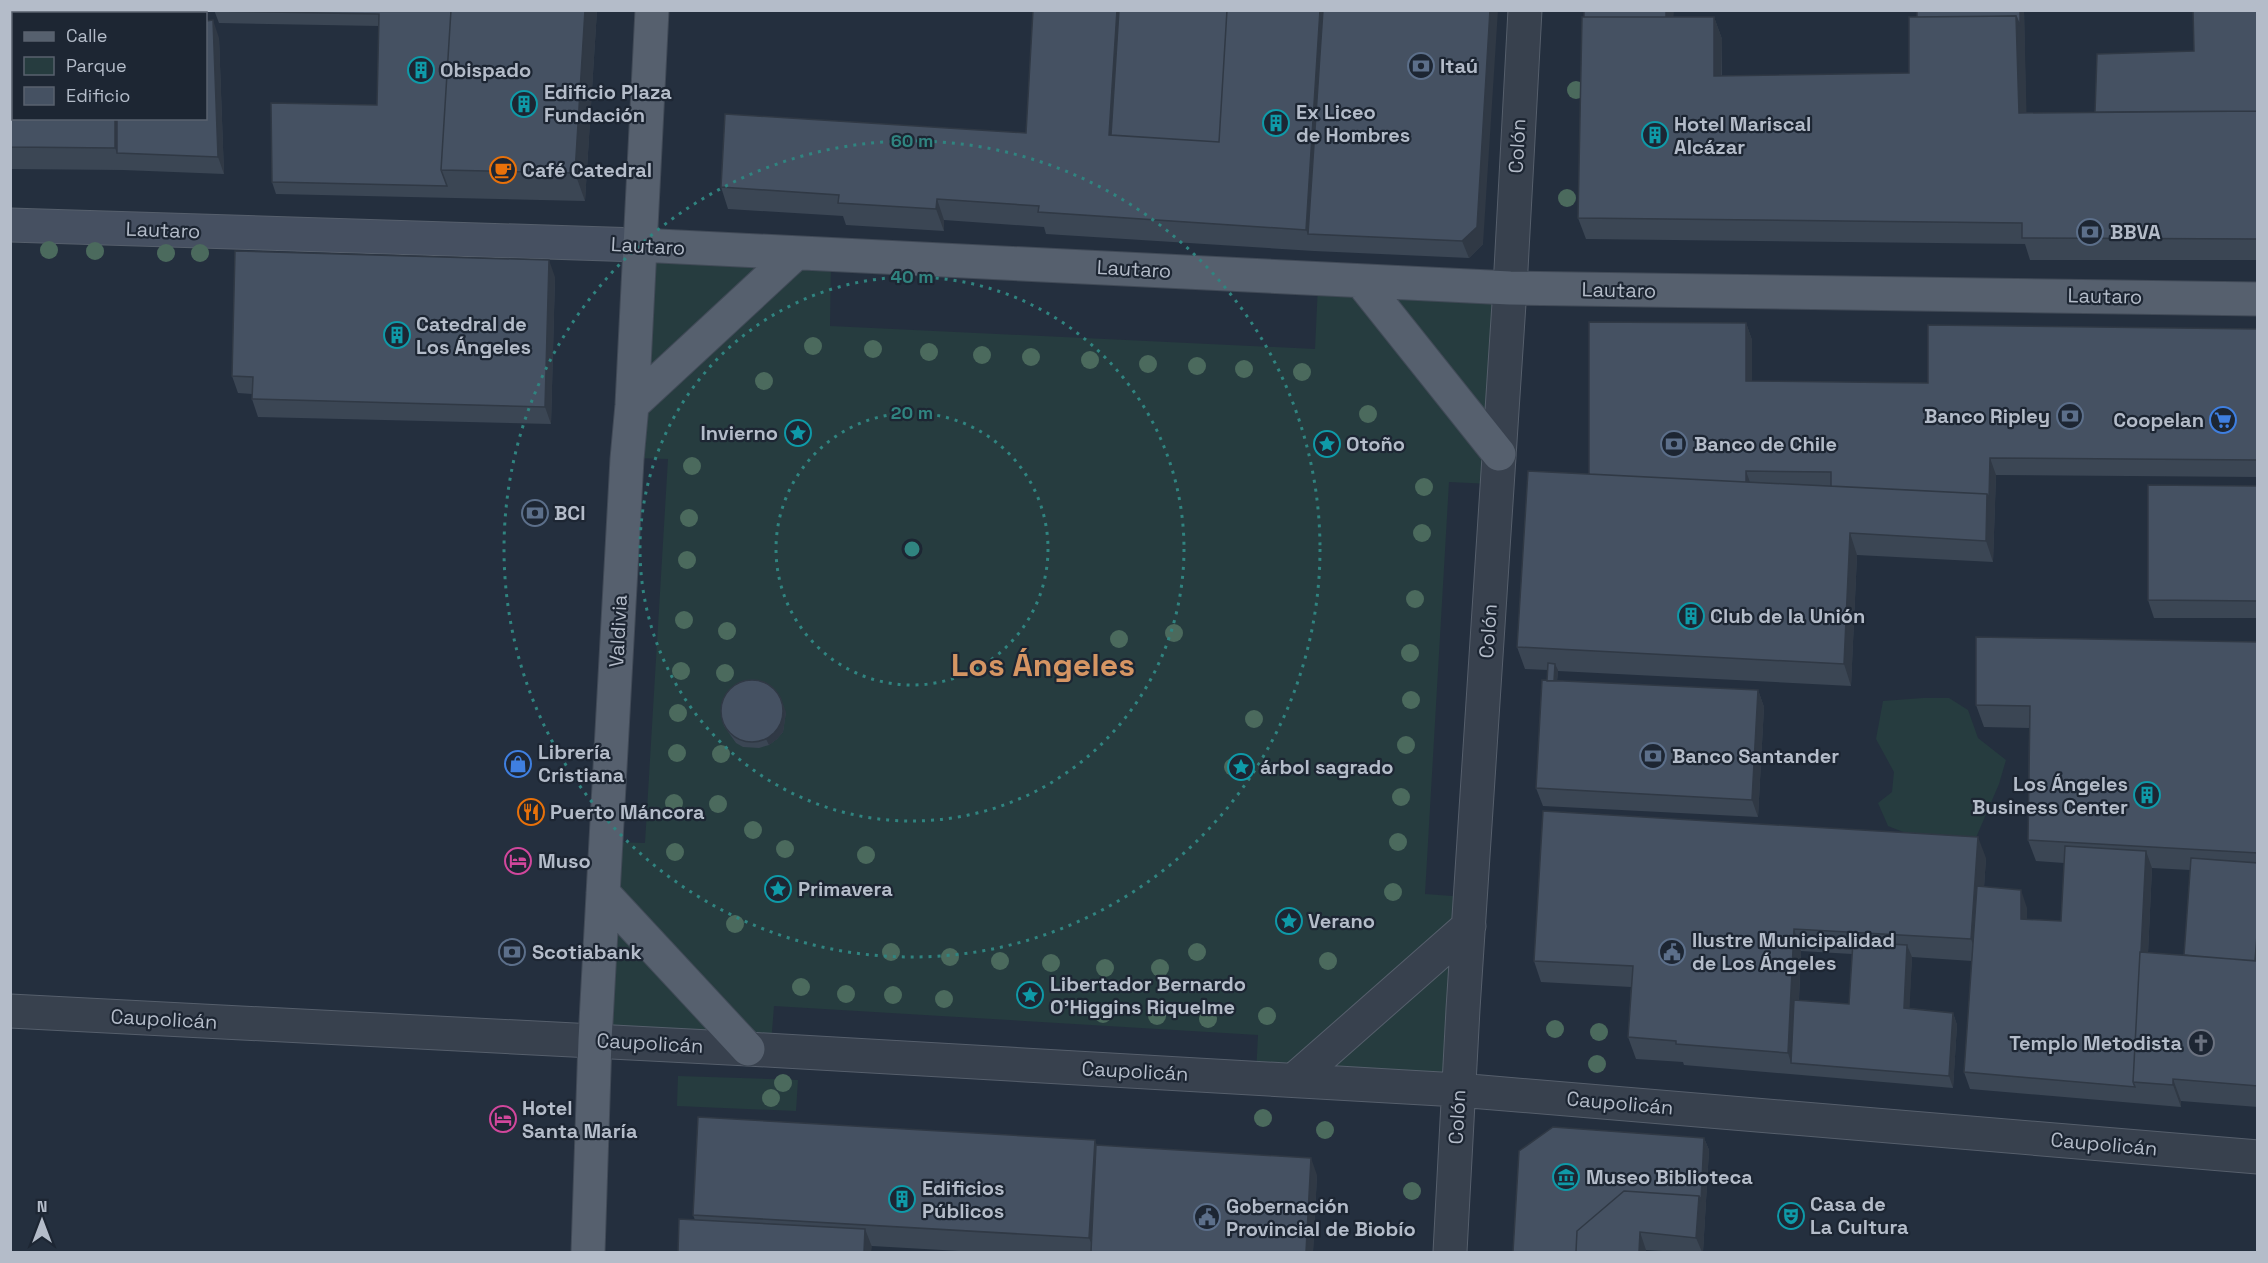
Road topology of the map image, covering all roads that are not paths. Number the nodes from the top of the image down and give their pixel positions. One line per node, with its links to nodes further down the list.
1 (652, 10): 4 (main road, Valdivia)
2 (1525, 10): 7 (street, Colón)
3 (10, 225): 4 (main road, Lautaro)
4 (639, 245): 5 (main road, Lautaro); 9 (main road, Valdivia)
5 (796, 253): 6 (main road, Lautaro); 9 (main road)
6 (1361, 281): 7 (main road, Lautaro); 10 (main road)
7 (1510, 288): 8 (main road, Lautaro); 10 (street, Colón)
8 (2258, 299)
9 (632, 405): 11 (main road, Valdivia)
10 (1499, 454): 12 (street, Colón)
11 (603, 893): 14 (main road, Valdivia); 15 (main road)
12 (1469, 926): 16 (street); 17 (street, Colón)
13 (10, 1011): 14 (street, Caupolicán)
14 (595, 1040): 15 (street, Caupolicán); 19 (main road, Valdivia)
15 (748, 1049): 16 (street, Caupolicán)
16 (1294, 1080): 17 (street, Caupolicán)
17 (1458, 1090): 18 (street, Caupolicán); 20 (street, Colón)
18 (2258, 1157)
19 (588, 1252)
20 (1450, 1252)

